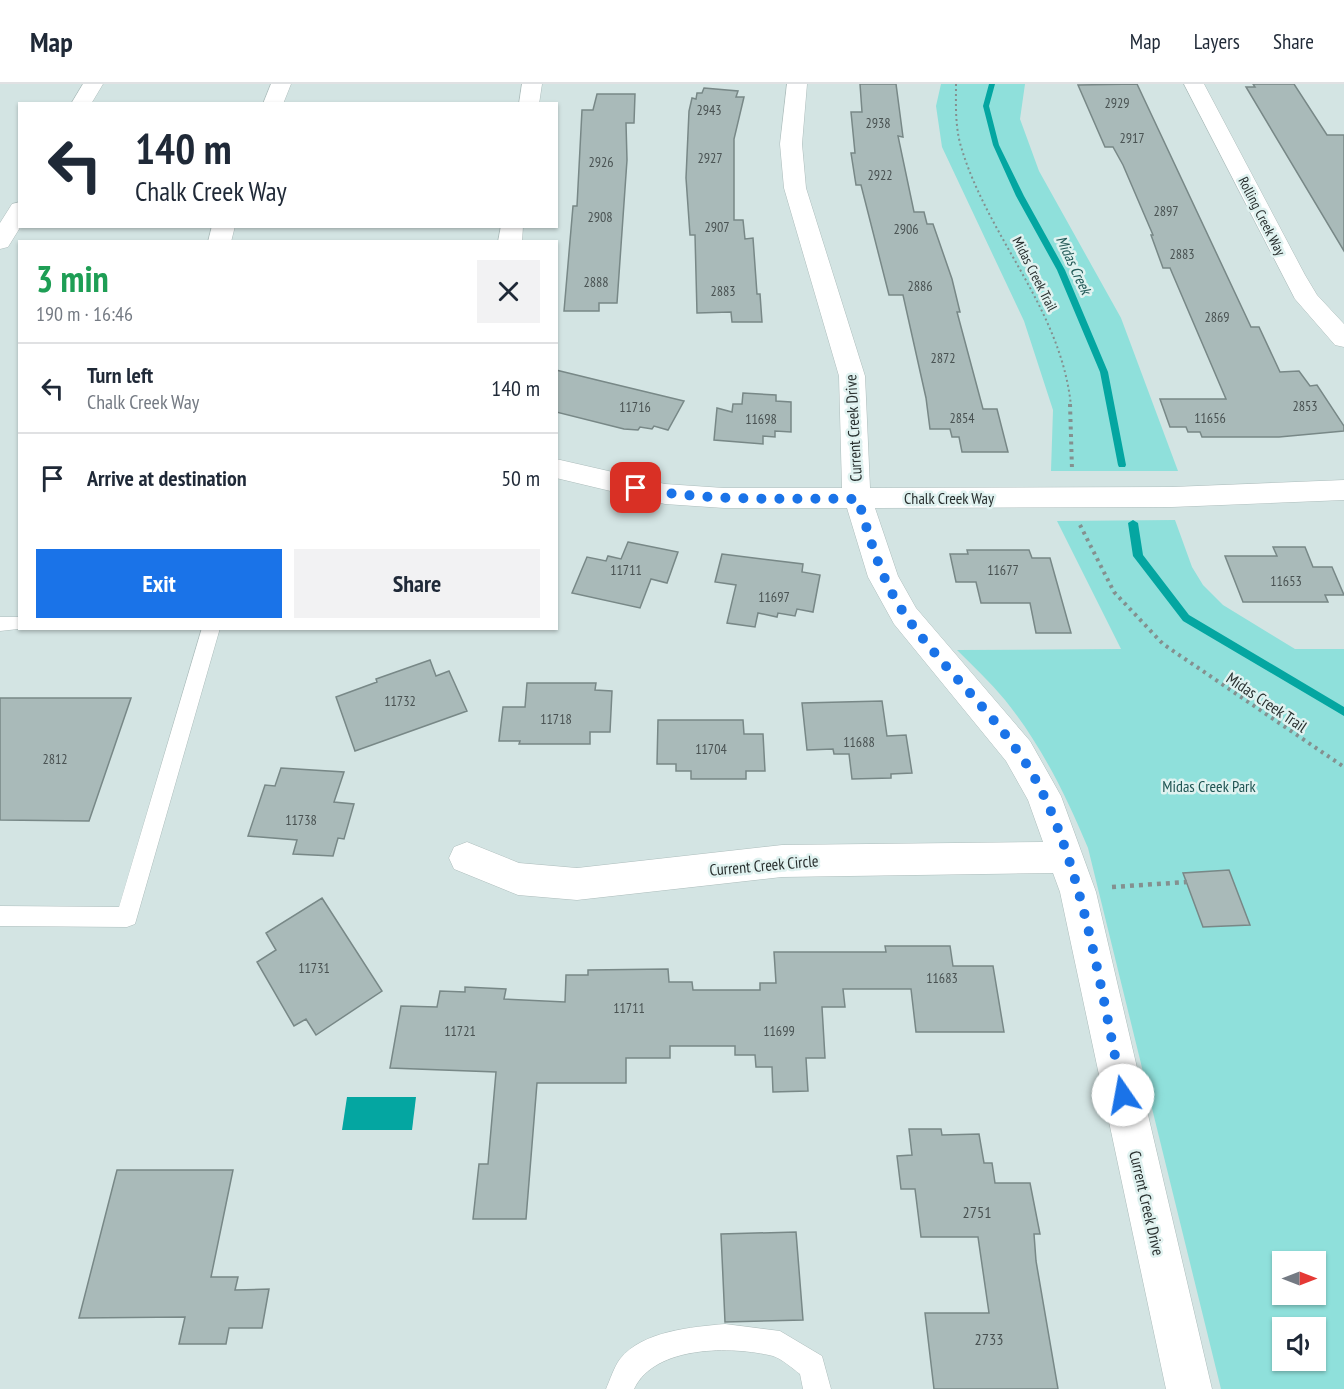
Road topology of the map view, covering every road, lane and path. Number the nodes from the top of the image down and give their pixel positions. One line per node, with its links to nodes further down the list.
1 (93, 84): 7 (street)
2 (280, 84): 8 (street)
3 (532, 84): 9 (street)
4 (797, 84): 16 (street, Current Creek Drive)
5 (956, 84): 15 (path, Midas Creek Trail)
6 (1194, 84): 12 (street, Rolling Creek Way)
7 (82, 102)
8 (274, 102)
9 (529, 102)
10 (18, 212): 11 (street)
11 (0, 242)
12 (1344, 339)
13 (558, 468): 16 (street, Chalk Creek Way)
14 (1344, 490): 15 (street, Chalk Creek Way)
15 (1078, 497): 16 (street, Chalk Creek Way); 20 (path, Midas Creek Trail)
16 (858, 499): 21 (street, Current Creek Drive)
17 (0, 624): 18 (lane)
18 (18, 624)
19 (210, 630): 25 (lane)
20 (1344, 767)
21 (1066, 856): 22 (street, Current Creek Circle); 28 (street, Current Creek Drive)
22 (467, 858)
23 (1187, 882): 24 (path)
24 (1102, 887)
25 (0, 916)
26 (620, 1389): 27 (lane)
27 (818, 1389)
28 (1189, 1389)

